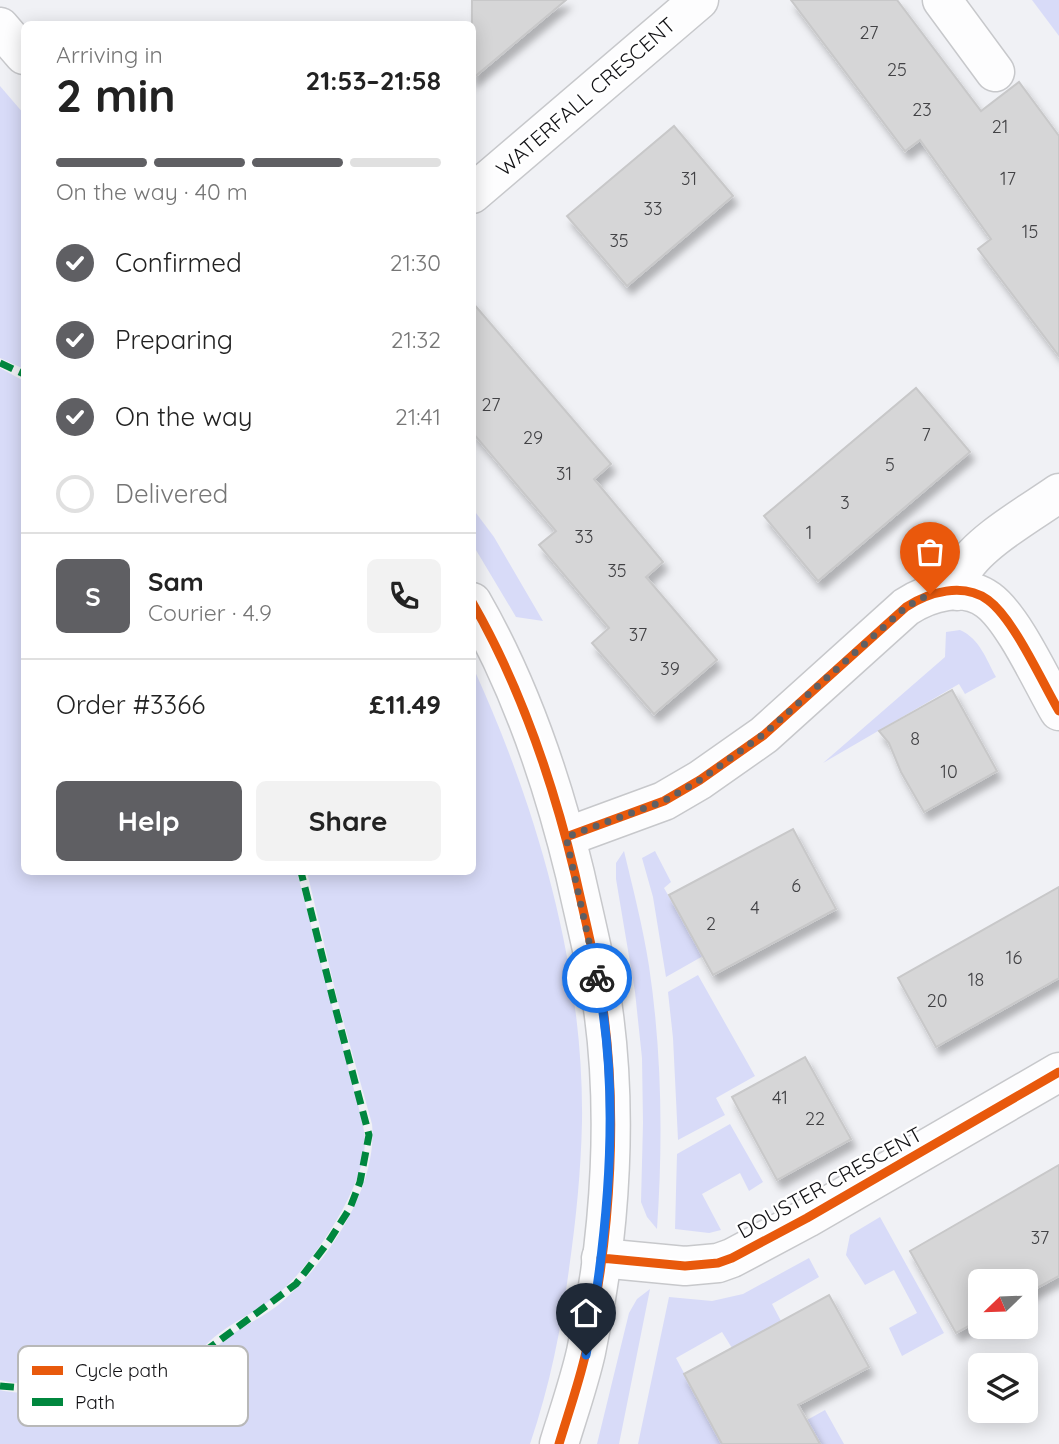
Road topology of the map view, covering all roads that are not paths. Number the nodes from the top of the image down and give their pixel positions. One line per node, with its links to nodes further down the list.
1 (699, 0): 6 (street, WATERFALL CRESCENT)
2 (942, 0): 5 (street)
3 (0, 27): 4 (street)
4 (21, 52)
5 (995, 72)
6 (476, 191)
7 (1059, 493): 8 (street)
8 (957, 591): 10 (street); 11 (street)
9 (476, 610): 11 (street)
10 (1059, 711)
11 (566, 837): 13 (street)
12 (1059, 1072): 13 (street, DOUSTER CRESCENT)
13 (601, 1258): 14 (street)
14 (559, 1444)

